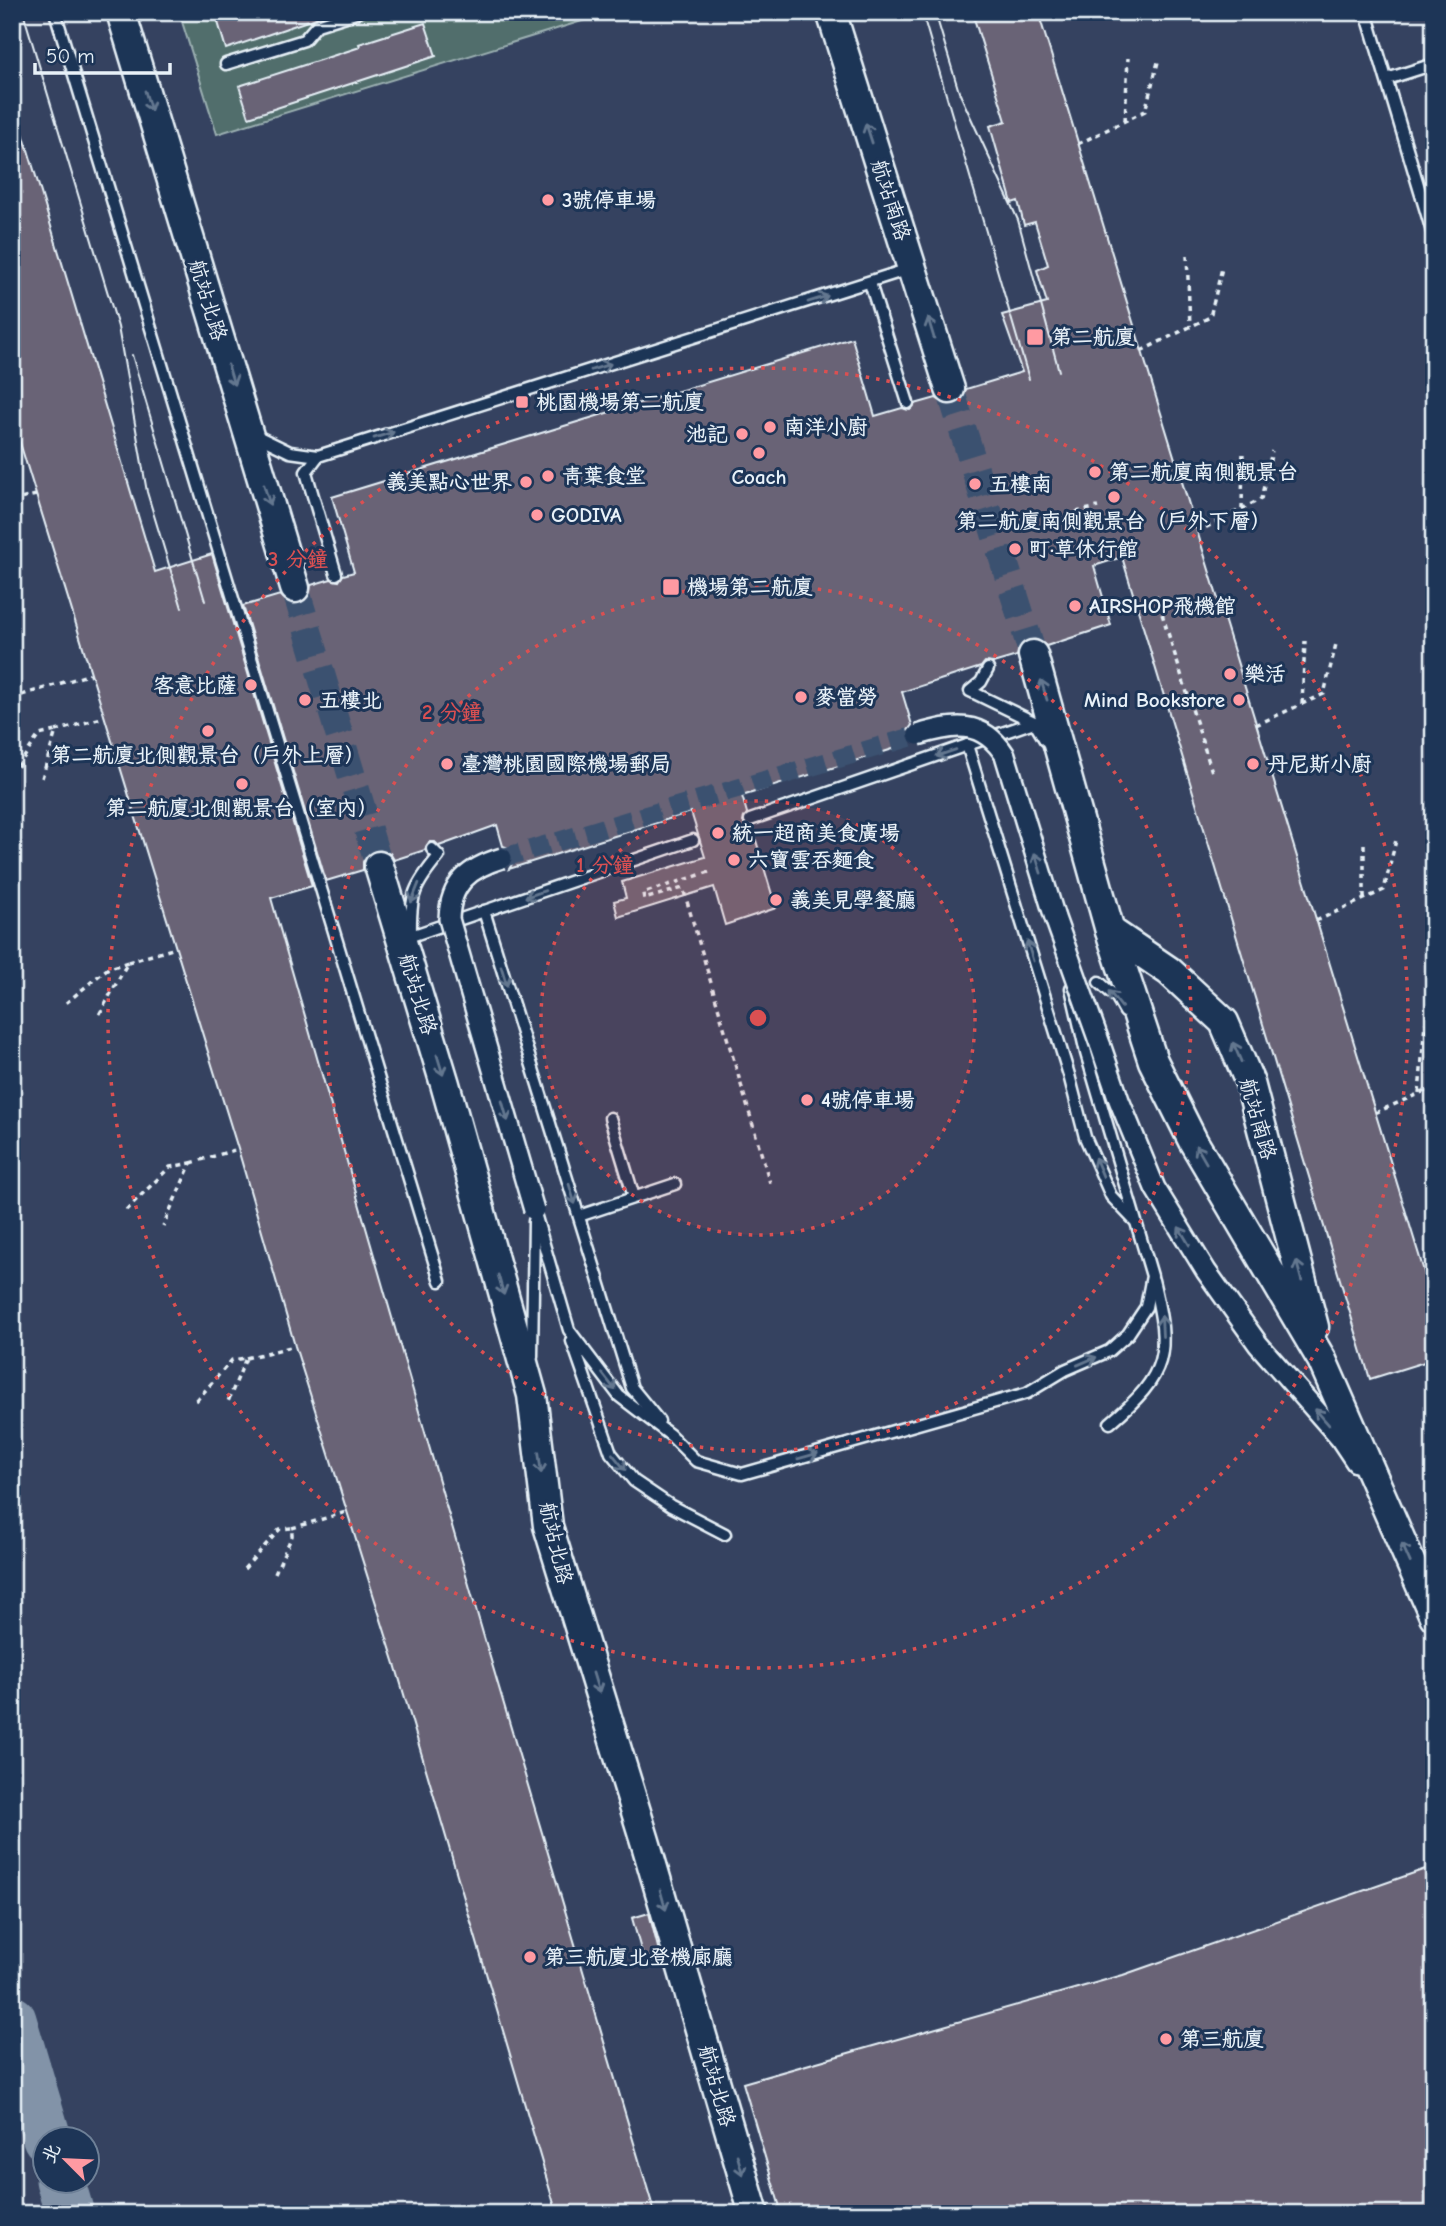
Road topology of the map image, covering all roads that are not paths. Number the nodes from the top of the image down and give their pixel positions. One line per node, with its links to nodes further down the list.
1 (55, 12): 43 (lane)
2 (121, 12): 14 (street, 航站北路, one-way to 14)
3 (359, 12): 6 (lane)
4 (831, 12): 10 (street, 航站南路, one-way to 4)
5 (1367, 12): 8 (lane)
6 (226, 64)
7 (1434, 64): 8 (lane)
8 (1387, 79): 9 (lane)
9 (1434, 238)
10 (912, 268): 11 (lane); 12 (street, 航站南路, one-way to 10)
11 (870, 283): 13 (lane); 15 (lane, one-way to 11)
12 (950, 389)
13 (908, 403)
14 (248, 430): 15 (lane); 17 (street, 航站北路, one-way to 17)
15 (318, 456): 16 (lane)
16 (336, 574)
17 (295, 588)
18 (1033, 655): 23 (street, 航站南路, one-way to 18)
19 (988, 669): 20 (lane)
20 (1034, 723): 22 (lane); 23 (lane)
21 (918, 734): 34 (street, one-way to 21, bridge)
22 (967, 745): 24 (lane, one-way to 24); 41 (lane, one-way to 22)
23 (1067, 772): 30 (street, 航站南路)
24 (750, 820)
25 (692, 839): 29 (lane, one-way to 29)
26 (436, 853): 31 (lane, one-way to 31)
27 (502, 858): 39 (street, one-way to 39, bridge)
28 (379, 866): 32 (street, 航站北路)
29 (484, 911): 31 (lane); 40 (lane, one-way to 40)
30 (1110, 931): 35 (street, 航站南路); 45 (street, 航站南路, one-way to 30)
31 (411, 936): 32 (lane)
32 (413, 977): 46 (street, 航站北路, one-way to 46)
33 (1099, 982): 35 (lane, one-way to 33)
34 (1093, 1049): 41 (lane); 49 (street, one-way to 34)
35 (1153, 1061): 45 (street, 航站南路, one-way to 35)
36 (610, 1118): 38 (lane)
37 (675, 1184): 38 (lane)
38 (634, 1197): 40 (lane)
39 (534, 1210): 44 (lane); 46 (lane)
40 (579, 1216): 48 (lane)
41 (1137, 1222): 42 (lane)
42 (1152, 1276): 47 (lane, one-way to 42); 48 (lane, one-way to 42)
43 (440, 1281)
44 (569, 1330): 48 (lane, one-way to 48); 50 (lane, one-way to 50)
45 (1322, 1360): 49 (street, 航站南路)
46 (531, 1395): 52 (street, 航站北路, one-way to 52)
47 (1110, 1423)
48 (670, 1435)
49 (1389, 1513): 51 (street, 航站南路, one-way to 49)
50 (725, 1534)
51 (1434, 1616)
52 (754, 2214)

